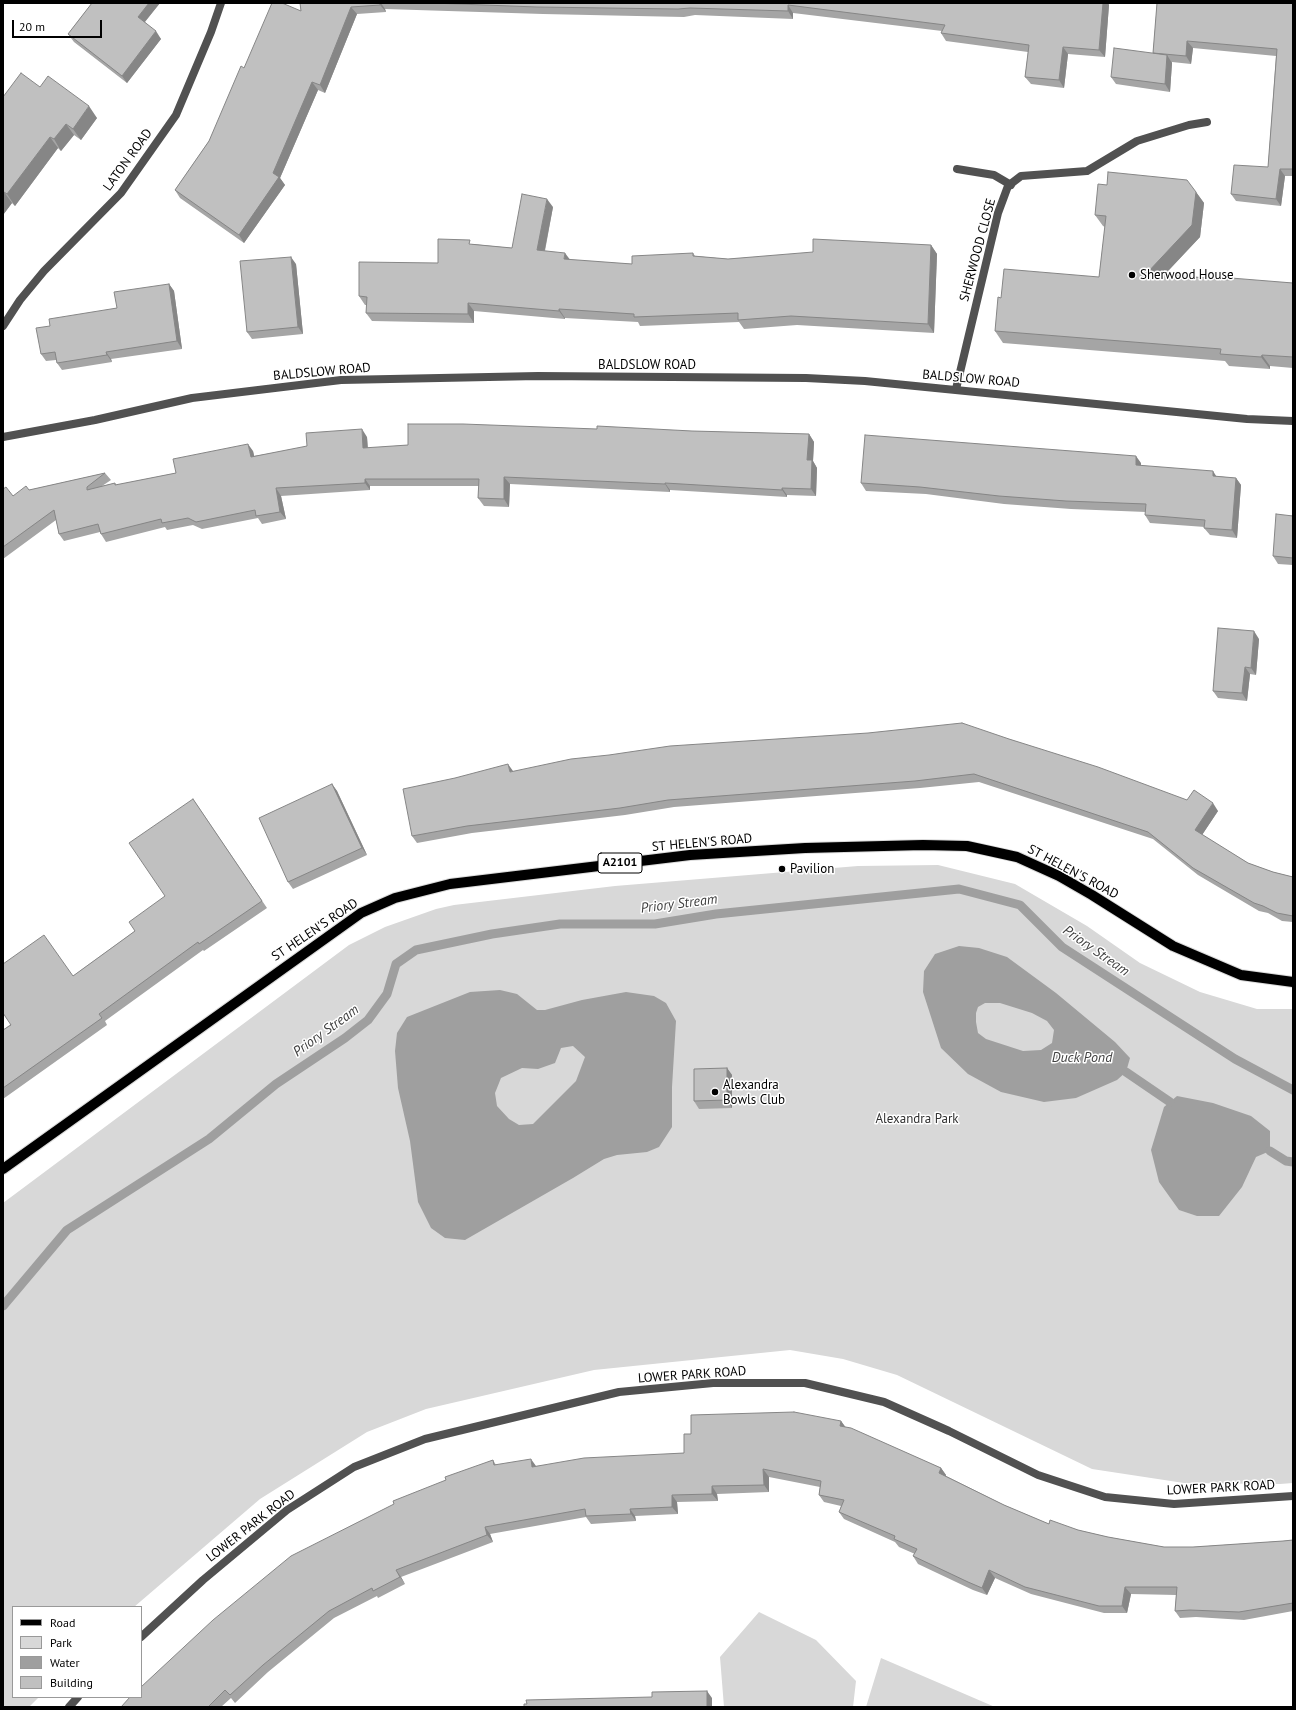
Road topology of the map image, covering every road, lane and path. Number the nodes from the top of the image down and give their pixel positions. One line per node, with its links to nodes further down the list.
1 (221, 3): 5 (street, LATON ROAD)
2 (1208, 122): 4 (street)
3 (957, 170): 4 (street)
4 (1011, 185): 6 (street, SHERWOOD CLOSE)
5 (3, 326)
6 (956, 389): 7 (street, BALDSLOW ROAD); 8 (street, BALDSLOW ROAD)
7 (1293, 421)
8 (3, 437)
9 (1293, 982): 10 (main road, ST HELEN'S ROAD / A2101)
10 (3, 1169)
11 (1293, 1496): 12 (street, LOWER PARK ROAD)
12 (142, 1636)
13 (77, 1698): 14 (street)
14 (69, 1707)

